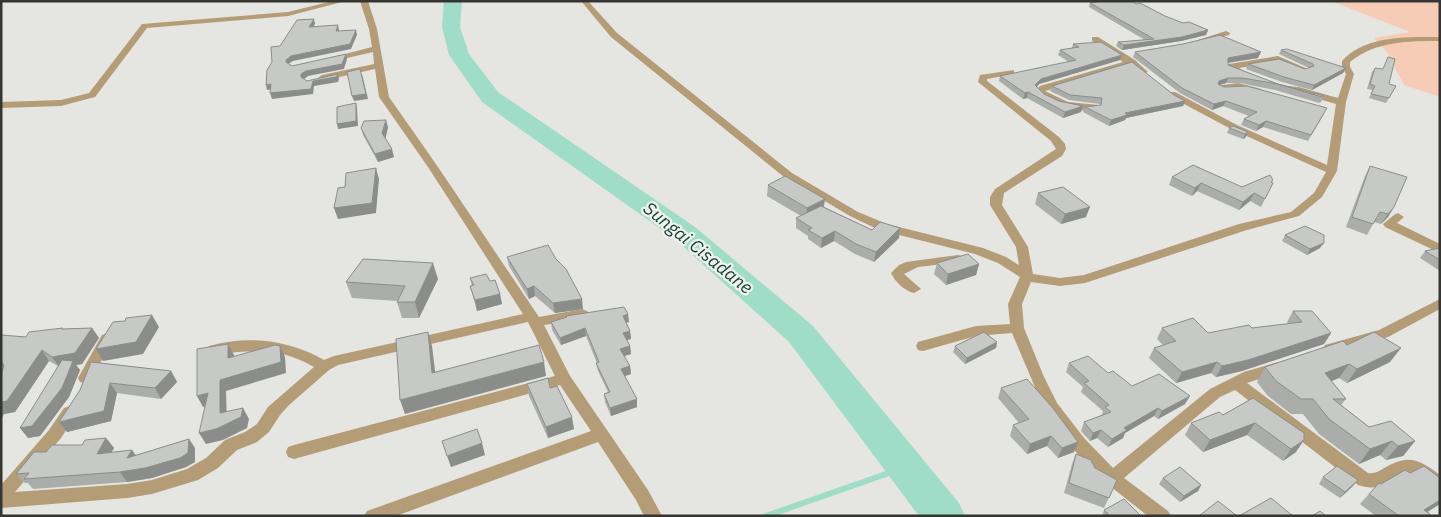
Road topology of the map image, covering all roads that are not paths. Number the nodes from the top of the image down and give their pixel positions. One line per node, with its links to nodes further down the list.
1 (343, 1): 24 (street)
2 (364, 1): 8 (street)
3 (585, 1): 29 (street)
4 (1226, 33): 7 (street)
5 (1440, 39): 23 (street)
6 (1095, 40): 10 (street)
7 (1190, 43)
8 (376, 49): 11 (street); 13 (street)
9 (1138, 52): 10 (street)
10 (1121, 55): 12 (street)
11 (322, 60)
12 (1132, 62): 17 (street); 25 (street)
13 (378, 66): 18 (street); 34 (street)
14 (1306, 70): 16 (street)
15 (1011, 72): 30 (street)
16 (1248, 76)
17 (1150, 77)
18 (314, 80)
19 (1271, 84): 23 (street)
20 (1163, 87): 26 (street)
21 (1222, 88): 22 (street)
22 (1281, 98)
23 (1341, 102): 26 (street)
24 (1, 105)
25 (1096, 107)
26 (1332, 171): 30 (street)
27 (1394, 222): 28 (street)
28 (1440, 249)
29 (979, 251): 30 (street); 31 (street)
30 (1027, 276): 36 (street)
31 (914, 289)
32 (1440, 303): 39 (street)
33 (597, 312): 34 (street)
34 (533, 319): 41 (street); 42 (street)
35 (117, 323): 48 (street)
36 (1017, 328): 37 (street); 46 (street)
37 (923, 346)
38 (209, 351): 41 (street)
39 (1316, 354)
40 (1291, 362): 43 (street)
41 (324, 366): 48 (street)
42 (564, 379): 44 (street); 45 (street)
43 (1236, 383): 46 (street); 47 (street)
44 (601, 434): 49 (street); 50 (street)
45 (294, 452)
46 (1112, 478): 51 (street)
47 (1440, 485)
48 (1, 499)
49 (373, 516)
50 (653, 516)
51 (1162, 516)

